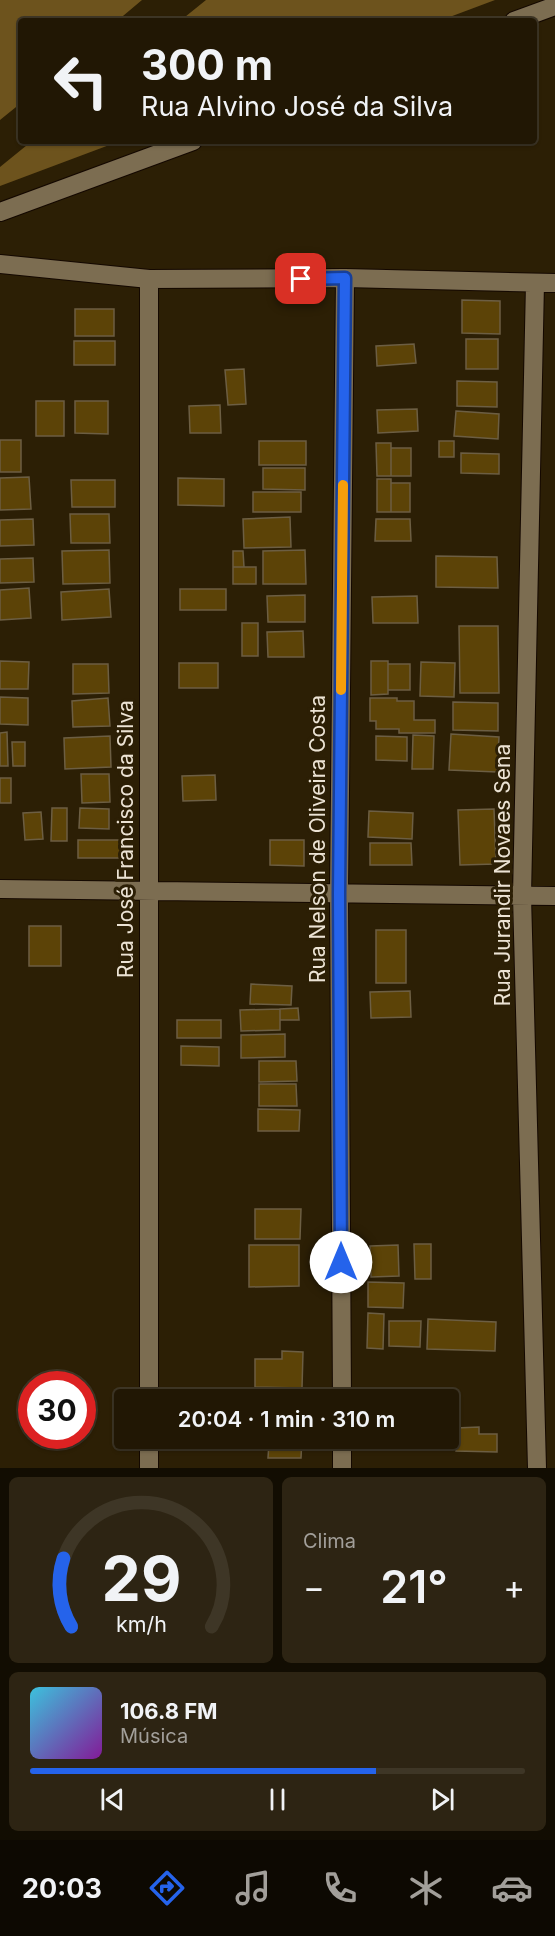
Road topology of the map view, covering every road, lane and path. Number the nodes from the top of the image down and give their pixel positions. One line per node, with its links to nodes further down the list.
1 (555, 6): 2 (street)
2 (522, 18)
3 (185, 144): 4 (street)
4 (0, 212)
5 (0, 264): 7 (street)
6 (345, 278): 7 (street); 8 (street); 12 (street, Rua Nelson de Oliveira Costa)
7 (149, 279): 11 (street, Rua José Francisco da Silva)
8 (535, 283): 9 (street); 13 (street, Rua Jurandir Novaes Sena)
9 (555, 283)
10 (0, 889): 11 (street)
11 (149, 892): 12 (street); 15 (street, Rua José Francisco da Silva)
12 (339, 894): 13 (street); 16 (street, Rua Nelson de Oliveira Costa)
13 (522, 896): 14 (street); 21 (street, Rua Jurandir Novaes Sena)
14 (555, 896)
15 (149, 1389)
16 (342, 1389)
17 (149, 1449): 19 (street)
18 (342, 1449): 20 (street)
19 (150, 1468)
20 (342, 1468)
21 (537, 1468)

